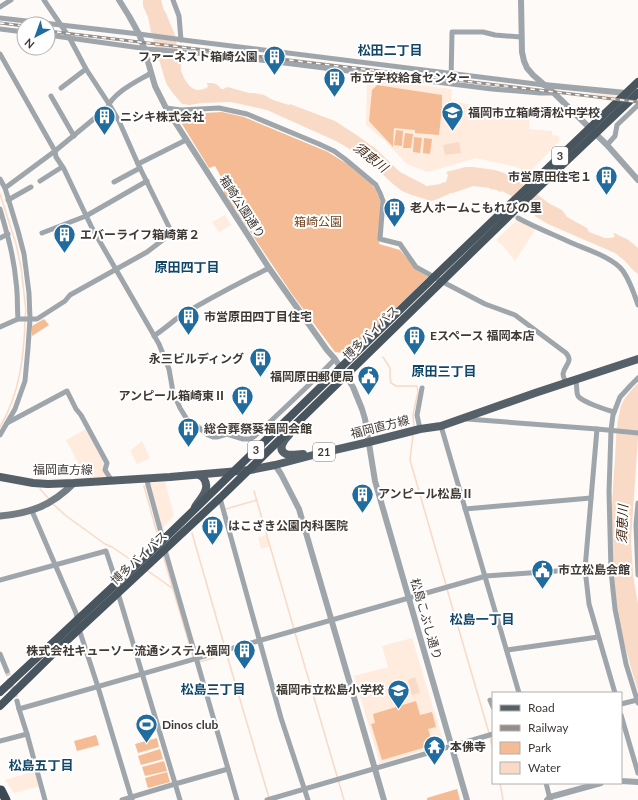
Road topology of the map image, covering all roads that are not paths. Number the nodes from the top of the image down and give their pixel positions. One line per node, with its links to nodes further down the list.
1 (10, 0): 6 (street)
2 (44, 0): 8 (street)
3 (119, 0): 11 (street, 箱崎公園通り)
4 (173, 0): 15 (street)
5 (521, 0): 14 (street)
6 (0, 7)
7 (0, 18): 8 (street)
8 (61, 26): 11 (street); 13 (street)
9 (0, 29): 10 (street)
10 (16, 31)
11 (141, 34): 15 (street); 17 (street, 箱崎公園通り)
12 (56, 36): 13 (street)
13 (69, 37): 17 (street); 20 (street)
14 (521, 37): 22 (street); 25 (street)
15 (179, 39): 16 (street)
16 (191, 41): 18 (street); 22 (street)
17 (146, 48): 18 (street); 21 (street, 箱崎公園通り)
18 (190, 52): 24 (street)
19 (0, 54): 38 (street)
20 (86, 69): 26 (street); 31 (street)
21 (151, 73): 31 (street); 33 (street, 箱崎公園通り)
22 (451, 74): 24 (street); 25 (street)
23 (638, 82): 28 (highway, 博多バイパス / 3)
24 (451, 83): 27 (street)
25 (544, 85): 27 (street); 28 (street)
26 (61, 88)
27 (554, 93): 34 (street)
28 (626, 93): 34 (highway, 博多バイパス / 3)
29 (638, 93): 34 (highway, 博多バイパス / 3)
30 (51, 96): 35 (street)
31 (109, 104): 35 (street); 39 (street)
32 (638, 105): 37 (street)
33 (166, 108): 36 (street, 箱崎公園通り); 57 (street)
34 (592, 131): 37 (street); 57 (highway, 博多バイパス / 3)
35 (74, 136): 38 (street)
36 (186, 140): 39 (street); 55 (street, 箱崎公園通り)
37 (607, 145): 42 (street)
38 (55, 151): 40 (street); 47 (street)
39 (139, 166): 44 (street); 45 (street)
40 (62, 167): 43 (street); 50 (street)
41 (0, 179): 47 (street)
42 (638, 180)
43 (40, 181)
44 (146, 181): 50 (street); 56 (street)
45 (114, 182)
46 (31, 187): 48 (street)
47 (5, 188): 48 (street)
48 (8, 200): 60 (street)
49 (0, 209): 53 (street)
50 (86, 216): 52 (street); 56 (street)
51 (518, 218): 58 (street)
52 (42, 233)
53 (8, 234): 54 (street); 59 (street)
54 (0, 238)
55 (269, 268): 62 (street); 63 (street, 箱崎公園通り)
56 (116, 270): 60 (street); 62 (street)
57 (437, 279): 65 (highway, 博多バイパス / 3); 68 (street)
58 (638, 305)
59 (19, 319): 60 (street); 61 (street)
60 (29, 319): 73 (street)
61 (0, 327)
62 (154, 336): 63 (street)
63 (335, 359): 65 (street, 箱崎公園通り)
64 (638, 359): 67 (main road, 福岡直方線 / 21)
65 (342, 372): 70 (highway, 博多バイパス / 3); 80 (street, 松島こぶし通り); 83 (highway, 博多バイパス / 3)
66 (638, 378): 71 (street)
67 (576, 380): 68 (main road, 福岡直方線 / 21); 71 (street)
68 (566, 383): 72 (main road, 福岡直方線 / 21)
69 (422, 388): 75 (street)
70 (322, 398): 81 (main road); 84 (highway, 博多バイパス / 3)
71 (614, 412): 77 (street)
72 (462, 418): 74 (main road, 福岡直方線 / 21); 76 (street)
73 (7, 423): 79 (street); 88 (street)
74 (441, 426): 75 (main road, 福岡直方線 / 21); 93 (street)
75 (420, 429): 80 (main road, 福岡直方線 / 21)
76 (597, 429): 77 (street); 91 (street)
77 (613, 430): 78 (street); 126 (street)
78 (638, 433)
79 (0, 435)
80 (369, 442): 81 (main road, 福岡直方線 / 21); 107 (street, 松島こぶし通り)
81 (317, 454): 82 (main road, 福岡直方線 / 21)
82 (275, 465): 84 (main road, 福岡直方線 / 21); 109 (street)
83 (235, 470): 84 (main road, 福岡直方線 / 21); 85 (main road, 福岡直方線 / 21); 95 (highway, 博多バイパス / 3)
84 (250, 470): 90 (highway, 博多バイパス / 3)
85 (199, 475): 87 (main road, 福岡直方線 / 21); 95 (main road)
86 (0, 477): 89 (main road, 福岡直方線 / 21)
87 (147, 479): 88 (main road, 福岡直方線 / 21); 97 (street)
88 (112, 481): 89 (main road, 福岡直方線 / 21)
89 (74, 484): 94 (main road)
90 (220, 498): 98 (highway, 博多バイパス / 3); 112 (street)
91 (591, 498): 93 (street); 101 (street)
92 (638, 503): 99 (street)
93 (465, 509): 103 (street)
94 (32, 510): 96 (main road); 100 (street)
95 (192, 512): 97 (highway, 博多バイパス / 3)
96 (0, 516)
97 (163, 540): 105 (highway, 博多バイパス / 3)
98 (165, 550): 106 (highway, 博多バイパス / 3); 115 (street)
99 (637, 551): 102 (street)
100 (55, 565): 104 (street); 105 (street); 108 (street)
101 (585, 569): 103 (street); 111 (street)
102 (638, 575)
103 (486, 576): 107 (street); 113 (street)
104 (0, 580)
105 (117, 584): 108 (highway, 博多バイパス / 3)
106 (118, 593): 110 (highway, 博多バイパス / 3); 118 (street)
107 (409, 598): 109 (street); 135 (street, 松島こぶし通り)
108 (77, 620): 110 (street); 117 (highway, 博多バイパス / 3)
109 (331, 621): 112 (street); 137 (street)
110 (79, 629): 120 (street); 129 (highway, 博多バイパス / 3)
111 (598, 637): 113 (street); 123 (street)
112 (260, 641): 115 (street); 145 (street)
113 (507, 650): 122 (street)
114 (0, 654): 116 (street)
115 (196, 660): 118 (street); 136 (street)
116 (8, 671)
117 (20, 674): 119 (highway); 121 (highway, 博多バイパス / 3)
118 (143, 674): 120 (street); 141 (street)
119 (0, 687)
120 (98, 687): 130 (street); 146 (street)
121 (0, 692)
122 (519, 692)
123 (614, 692)
124 (490, 700): 128 (street)
125 (17, 701): 130 (street)
126 (637, 701): 127 (street)
127 (622, 704)
128 (492, 705)
129 (0, 706)
130 (19, 709): 132 (street)
131 (622, 718): 138 (street)
132 (27, 734): 134 (street); 149 (street)
133 (492, 734): 135 (street)
134 (0, 741)
135 (452, 746): 137 (street); 156 (street, 松島こぶし通り)
136 (228, 769): 141 (street); 152 (street)
137 (375, 769): 145 (street); 155 (street)
138 (638, 773)
139 (622, 781): 140 (street)
140 (638, 782)
141 (175, 784): 146 (street); 151 (street)
142 (546, 784): 147 (street)
143 (598, 784): 147 (street)
144 (0, 789): 148 (highway)
145 (304, 789): 153 (street); 154 (street)
146 (131, 799): 150 (street)
147 (549, 799)
148 (7, 800)
149 (45, 800)
150 (122, 800)
151 (180, 800)
152 (237, 800)
153 (267, 800)
154 (308, 800)
155 (384, 800)
156 (468, 800)

